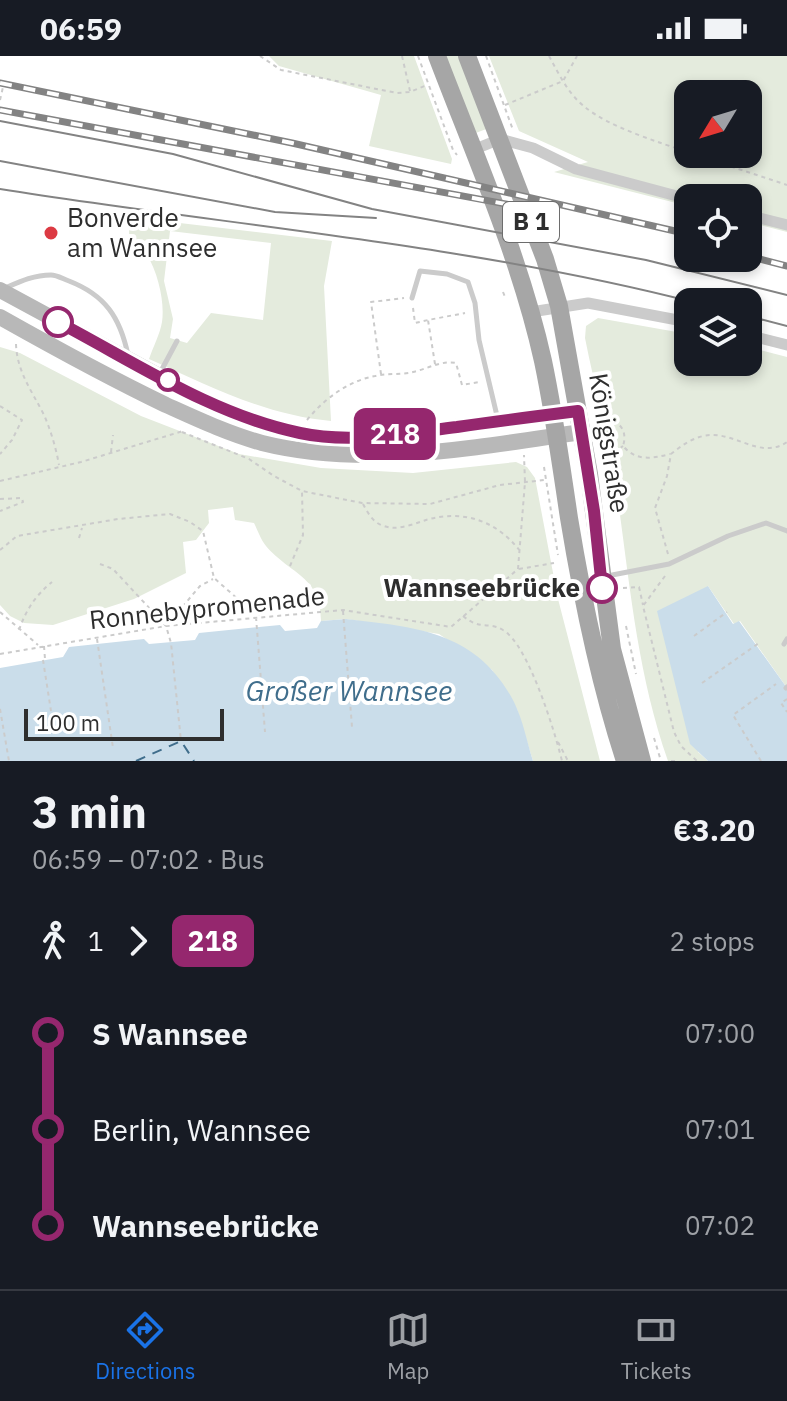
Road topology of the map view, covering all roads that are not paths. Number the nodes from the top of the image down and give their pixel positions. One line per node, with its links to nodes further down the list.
1 (437, 56): 4 (main road, B 1)
2 (467, 56): 3 (main road, B 1)
3 (500, 139): 4 (street); 5 (street); 10 (main road, Königstraße / B 1)
4 (473, 150): 11 (main road, Königstraße / B 1)
5 (674, 195)
6 (762, 219): 7 (street)
7 (787, 225)
8 (0, 290): 17 (main road); 17 (lane)
9 (412, 298): 22 (lane)
10 (559, 306): 11 (street); 13 (street); 20 (main road, Königstraße / B 1)
11 (531, 312): 21 (main road, Königstraße / B 1)
12 (0, 317): 19 (main road)
13 (674, 319)
14 (762, 339): 16 (street)
15 (177, 341): 18 (lane)
16 (787, 345)
17 (129, 360): 18 (main road)
18 (159, 376): 19 (main road); 22 (main road)
19 (147, 396): 25 (main road)
20 (578, 411): 21 (main road); 23 (main road, Königstraße / B 1)
21 (553, 414): 22 (main road); 24 (main road, Königstraße / B 1)
22 (498, 421): 25 (main road)
23 (582, 432): 24 (main road); 27 (main road, Königstraße / B 1)
24 (556, 436): 25 (main road); 28 (main road, Königstraße / B 1)
25 (501, 443)
26 (787, 531): 27 (lane)
27 (601, 577): 28 (lane); 30 (main road, Königstraße / B 1)
28 (581, 580): 29 (main road, Königstraße / B 1)
29 (625, 761)
30 (642, 761)

